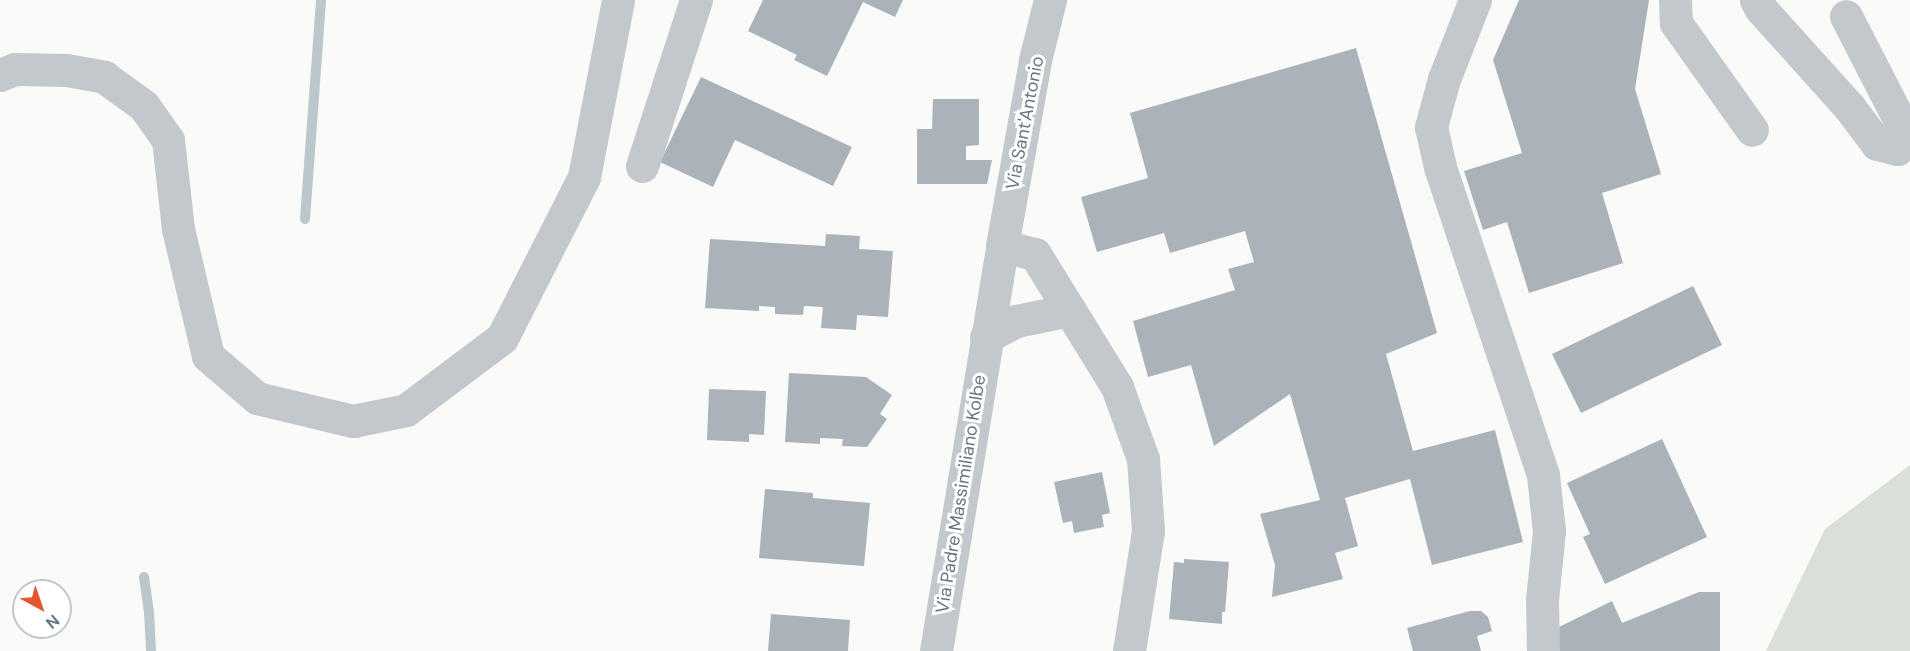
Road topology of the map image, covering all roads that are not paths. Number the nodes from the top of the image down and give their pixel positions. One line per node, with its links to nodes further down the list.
1 (618, 0): 8 (street)
2 (696, 0): 10 (street)
3 (1050, 0): 11 (street, Via Sant'Antonio)
4 (1475, 0): 16 (street)
5 (1676, 0): 9 (street)
6 (1756, 0): 7 (street)
7 (1846, 16)
8 (0, 75)
9 (1752, 130)
10 (642, 166)
11 (1002, 246): 12 (street); 13 (street, Via Sant'Antonio)
12 (1070, 310): 13 (street); 15 (street)
13 (986, 337): 14 (street, Via Padre Massimiliano Kolbe)
14 (936, 651)
15 (1129, 651)
16 (1543, 651)

